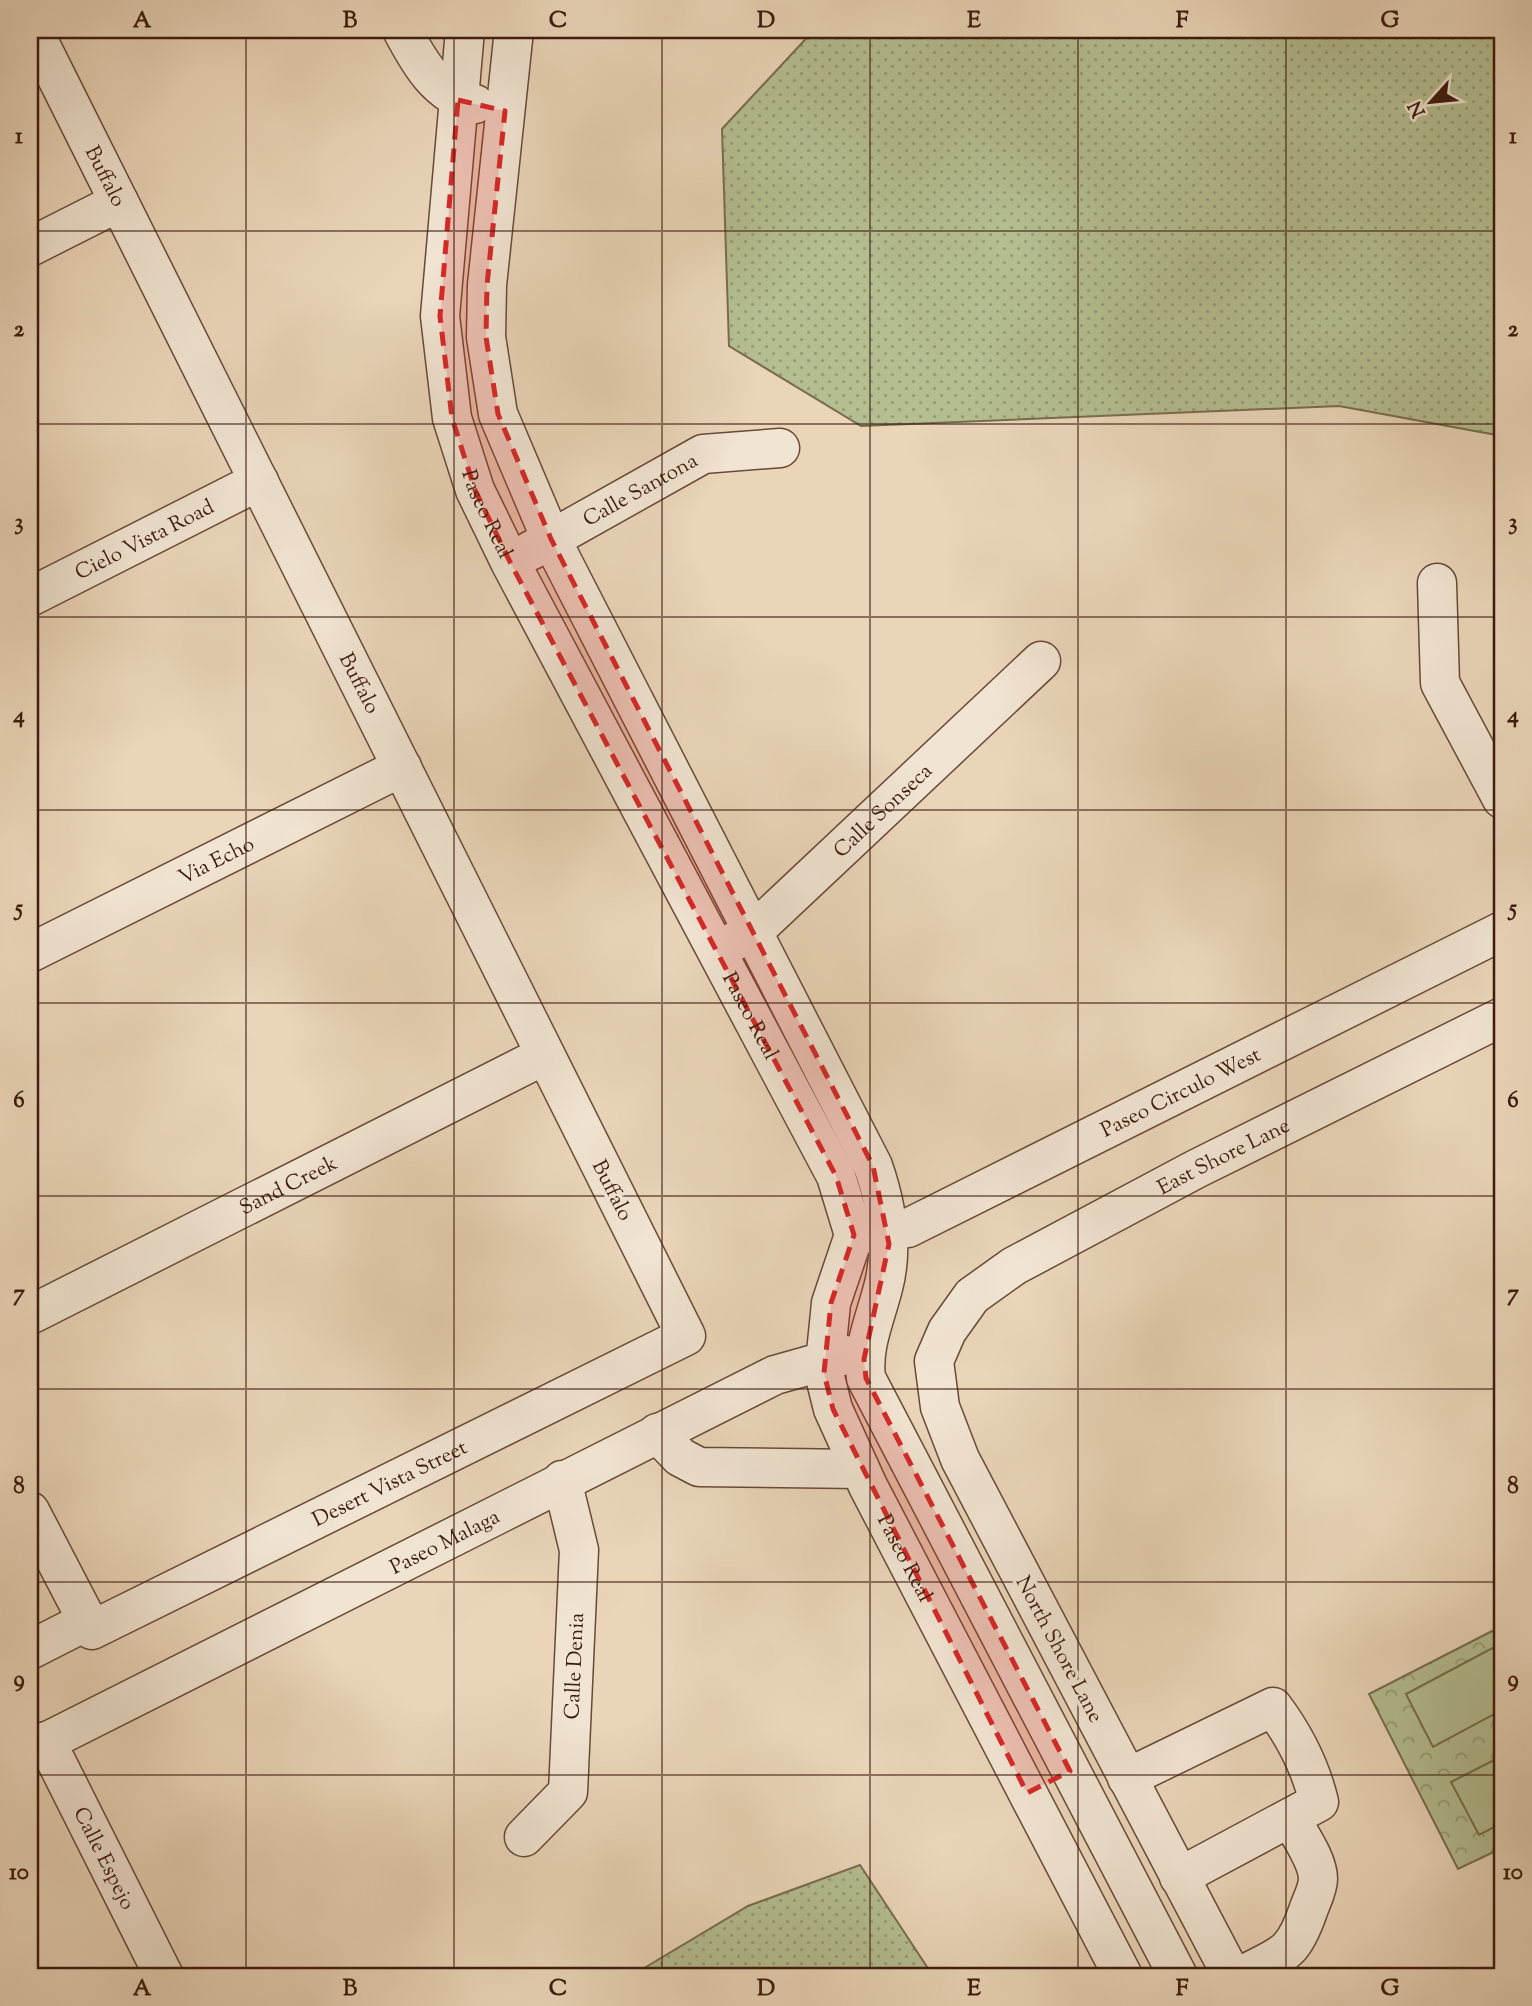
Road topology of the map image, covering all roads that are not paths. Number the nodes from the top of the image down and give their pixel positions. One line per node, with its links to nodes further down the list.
1 (33, 30): 7 (street, Buffalo)
2 (402, 30): 5 (street)
3 (465, 30): 5 (street, Paseo Real)
4 (514, 30): 6 (street, Paseo Real)
5 (458, 100): 6 (street); 12 (street, Paseo Real)
6 (505, 111): 11 (street, Paseo Real)
7 (119, 202): 8 (street); 10 (street, Buffalo)
8 (30, 247)
9 (780, 448): 11 (street, Calle Santona)
10 (258, 481): 14 (street, Cielo Vista Road); 16 (street, Buffalo)
11 (551, 539): 12 (street, Calle Santona); 18 (street, Paseo Real)
12 (510, 562): 20 (street, Paseo Real)
13 (1437, 583): 17 (street)
14 (30, 597)
15 (1041, 661): 18 (street, Calle Sonseca)
16 (402, 767): 21 (street, Via Echo); 23 (street, Buffalo)
17 (1502, 799)
18 (754, 931): 20 (street, Calle Sonseca); 24 (street, Paseo Real)
19 (1502, 931): 24 (street, Paseo Circulo West)
20 (715, 951): 24 (street, Paseo Real)
21 (30, 953)
22 (1502, 1017): 26 (street, East Shore Lane)
23 (545, 1055): 25 (street, Sand Creek); 27 (street, Buffalo)
24 (871, 1233): 28 (street, Paseo Real); 29 (street, Paseo Real)
25 (30, 1315)
26 (957, 1315): 38 (street, North Shore Lane)
27 (685, 1336): 34 (street, Desert Vista Street)
28 (866, 1351): 29 (street, Paseo Malaga); 37 (street, Paseo Real)
29 (825, 1358): 30 (street, Paseo Malaga); 31 (street, Paseo Real)
30 (657, 1433): 31 (street); 32 (street, Paseo Malaga)
31 (860, 1469): 39 (street, Paseo Real)
32 (562, 1480): 36 (street, Paseo Malaga); 41 (street, Calle Denia)
33 (30, 1511): 34 (street)
34 (89, 1626): 35 (street, Desert Vista Street)
35 (30, 1650)
36 (38, 1746): 43 (street, Calle Espejo)
37 (1070, 1770): 39 (street); 45 (street, Paseo Real)
38 (1127, 1778): 40 (street); 42 (street, North Shore Lane)
39 (1027, 1793): 44 (street, Paseo Real)
40 (1291, 1819): 42 (street); 47 (street)
41 (524, 1837)
42 (1179, 1877): 46 (street, North Shore Lane)
43 (164, 1976)
44 (1123, 1976)
45 (1178, 1976)
46 (1232, 1976)
47 (1241, 1976)

